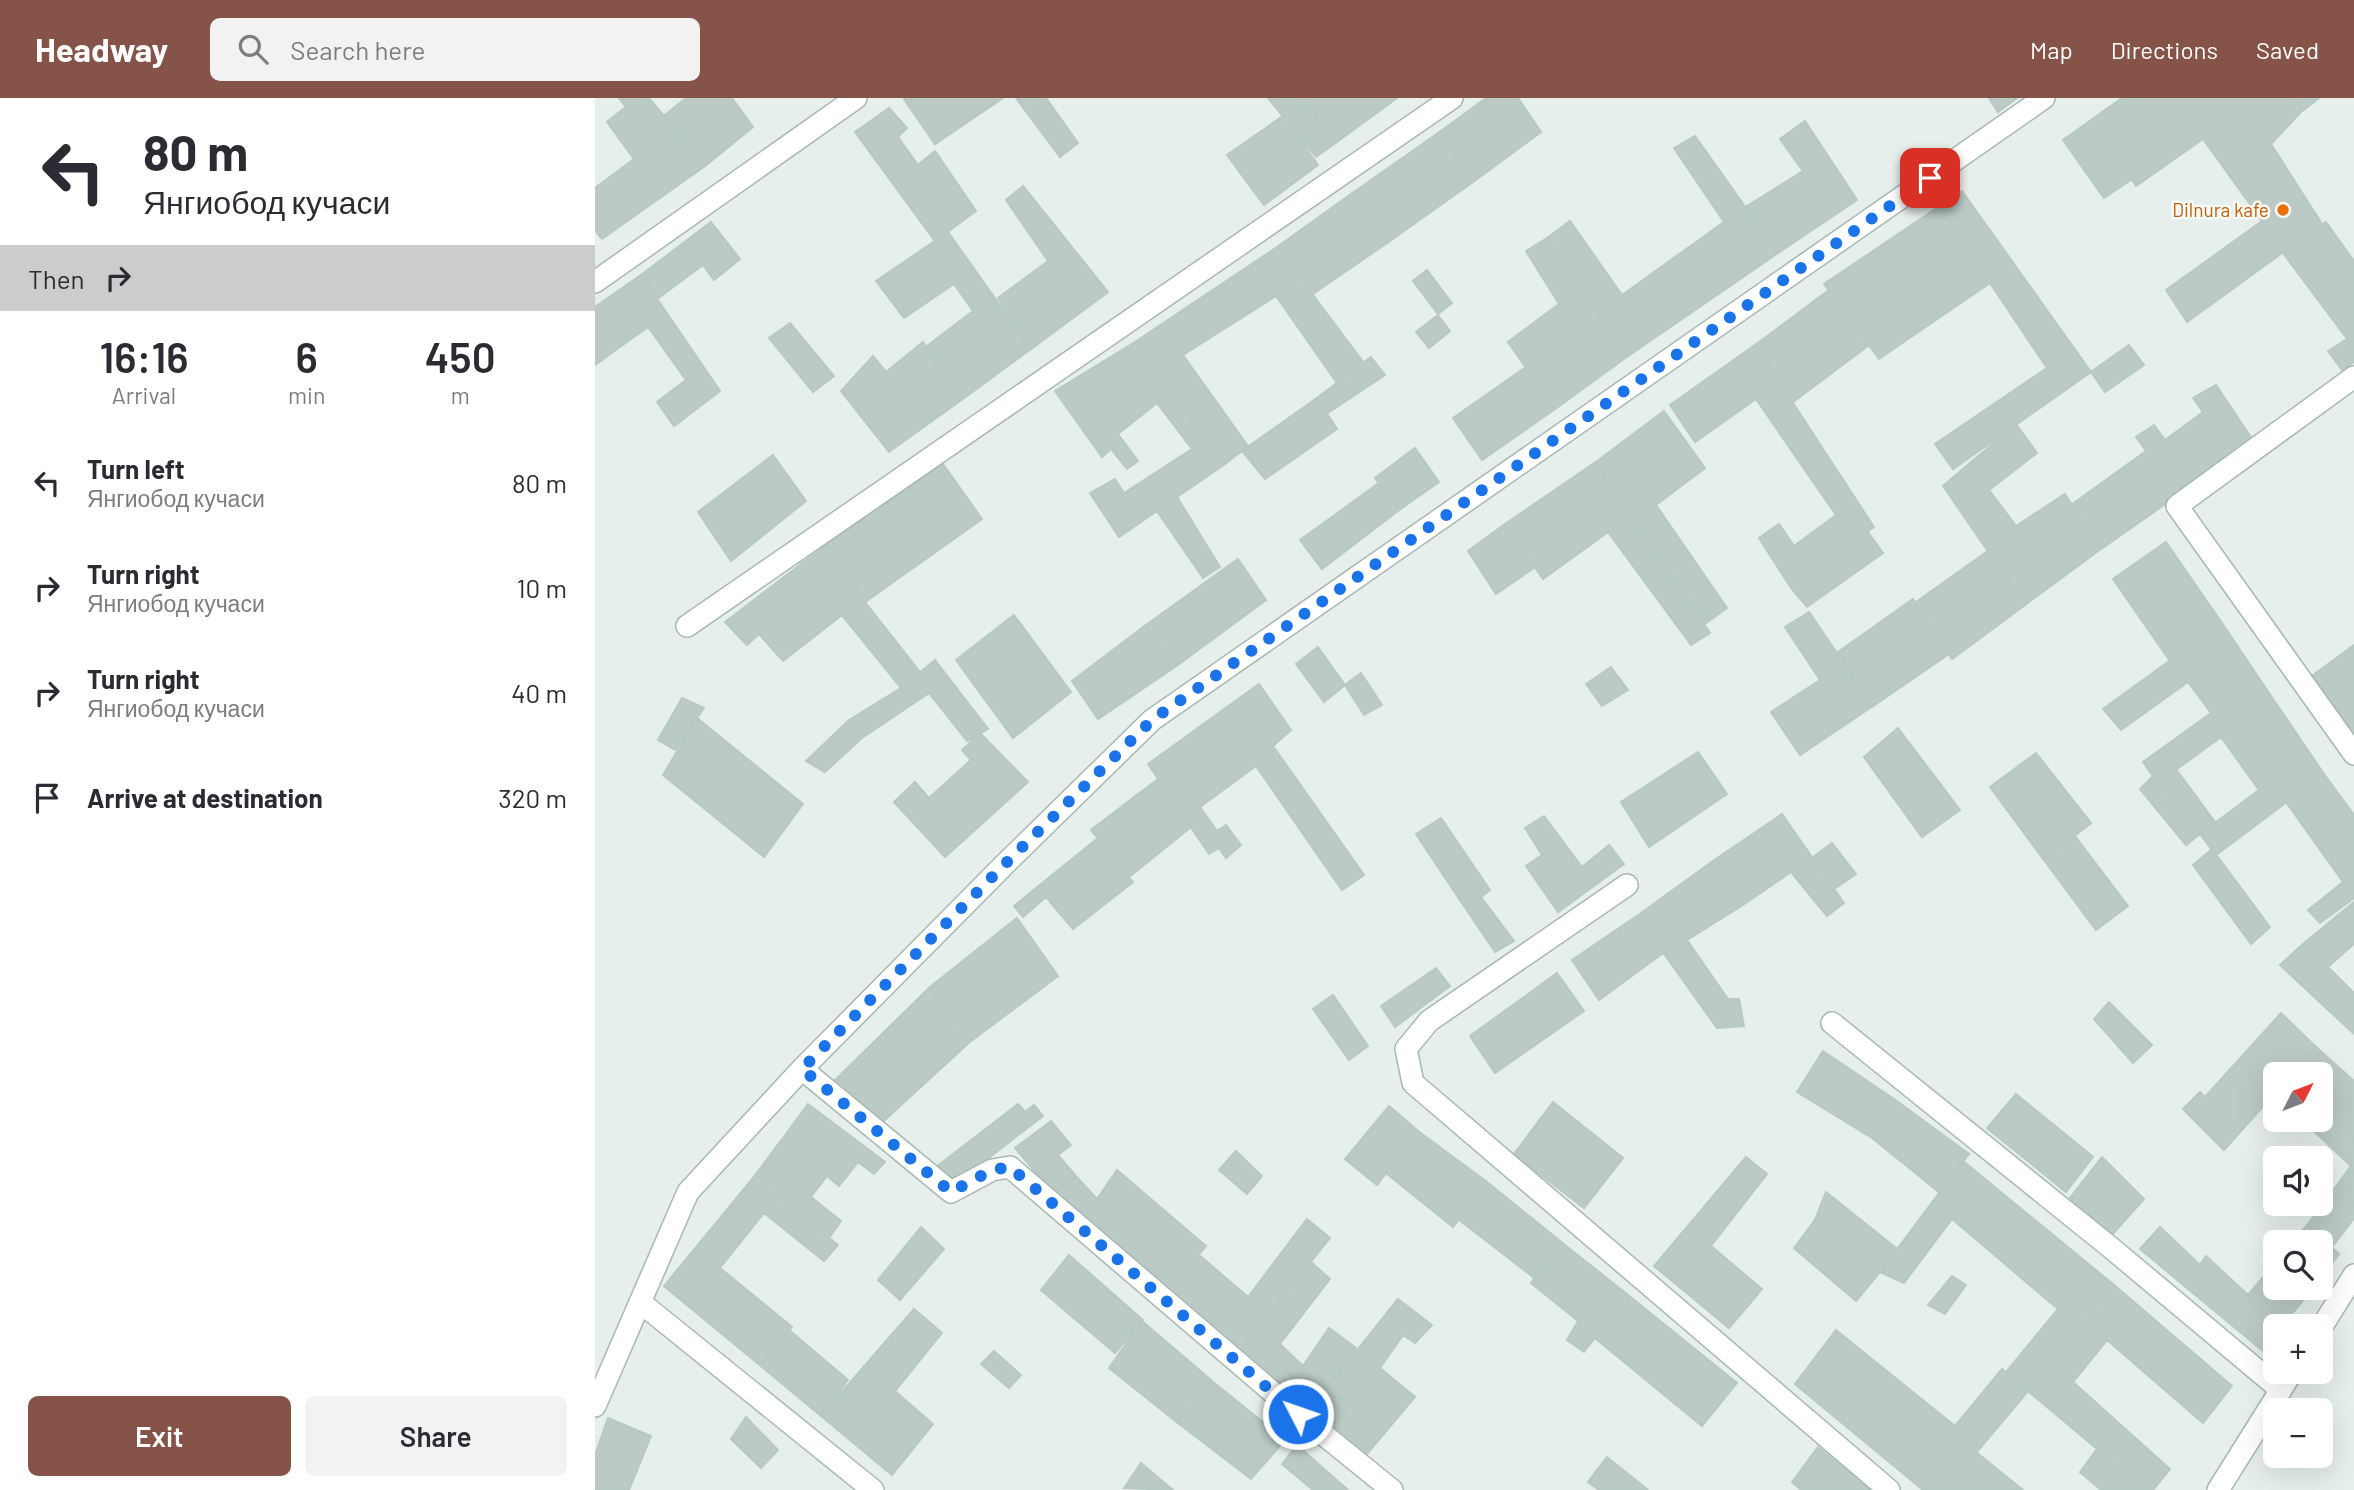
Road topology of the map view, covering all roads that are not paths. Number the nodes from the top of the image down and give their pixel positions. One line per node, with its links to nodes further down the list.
1 (856, 98): 4 (street)
2 (1451, 98): 6 (street)
3 (2044, 98): 10 (street)
4 (595, 282)
5 (2354, 377): 7 (street)
6 (687, 626)
7 (2354, 754)
8 (1627, 885): 19 (street)
9 (1832, 1023): 14 (street)
10 (802, 1069): 12 (street); 18 (street)
11 (2354, 1275): 13 (street)
12 (640, 1302): 16 (street); 17 (street)
13 (2330, 1314)
14 (2263, 1363)
15 (2285, 1384): 20 (street)
16 (595, 1406)
17 (873, 1490)
18 (1392, 1490)
19 (1889, 1490)
20 (2218, 1490)

